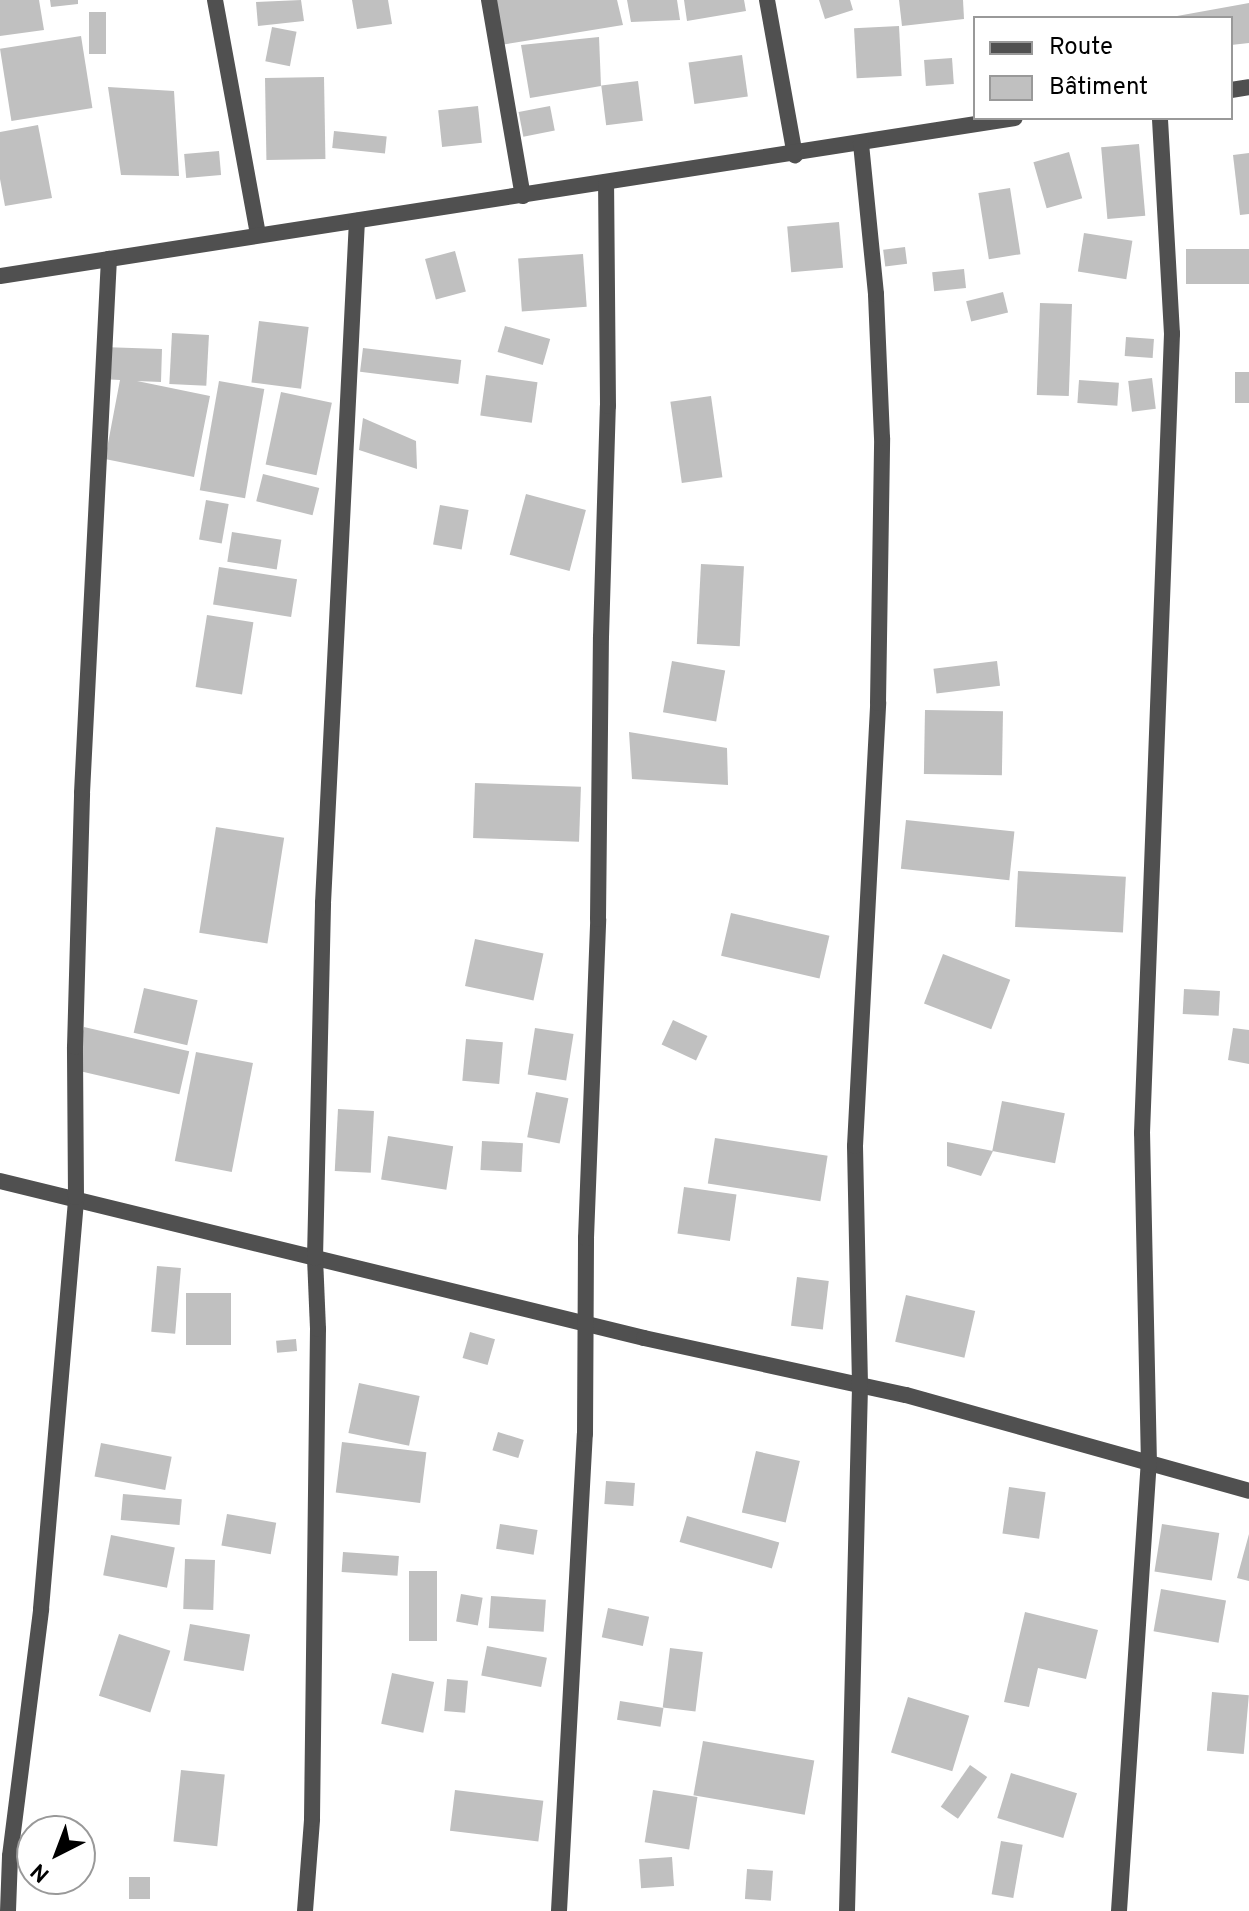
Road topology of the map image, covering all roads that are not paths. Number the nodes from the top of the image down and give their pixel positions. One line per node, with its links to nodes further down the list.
1 (215, 0): 11 (street)
2 (489, 0): 9 (street)
3 (767, 0): 7 (street)
4 (1003, 120): 6 (street)
5 (1160, 120): 19 (street)
6 (861, 143): 7 (street); 18 (street)
7 (795, 155): 8 (street)
8 (606, 182): 9 (street); 17 (street)
9 (523, 196): 10 (street)
10 (357, 221): 11 (street); 16 (street)
11 (258, 235): 12 (street)
12 (109, 259): 13 (street); 15 (street)
13 (0, 276)
14 (0, 1181): 15 (street)
15 (76, 1197): 16 (street); 21 (street)
16 (315, 1258): 17 (street); 22 (street)
17 (587, 1323): 18 (street); 23 (street)
18 (860, 1385): 19 (street); 24 (street)
19 (1149, 1465): 20 (street); 25 (street)
20 (1249, 1491)
21 (8, 1911)
22 (305, 1911)
23 (559, 1911)
24 (847, 1911)
25 (1119, 1911)

